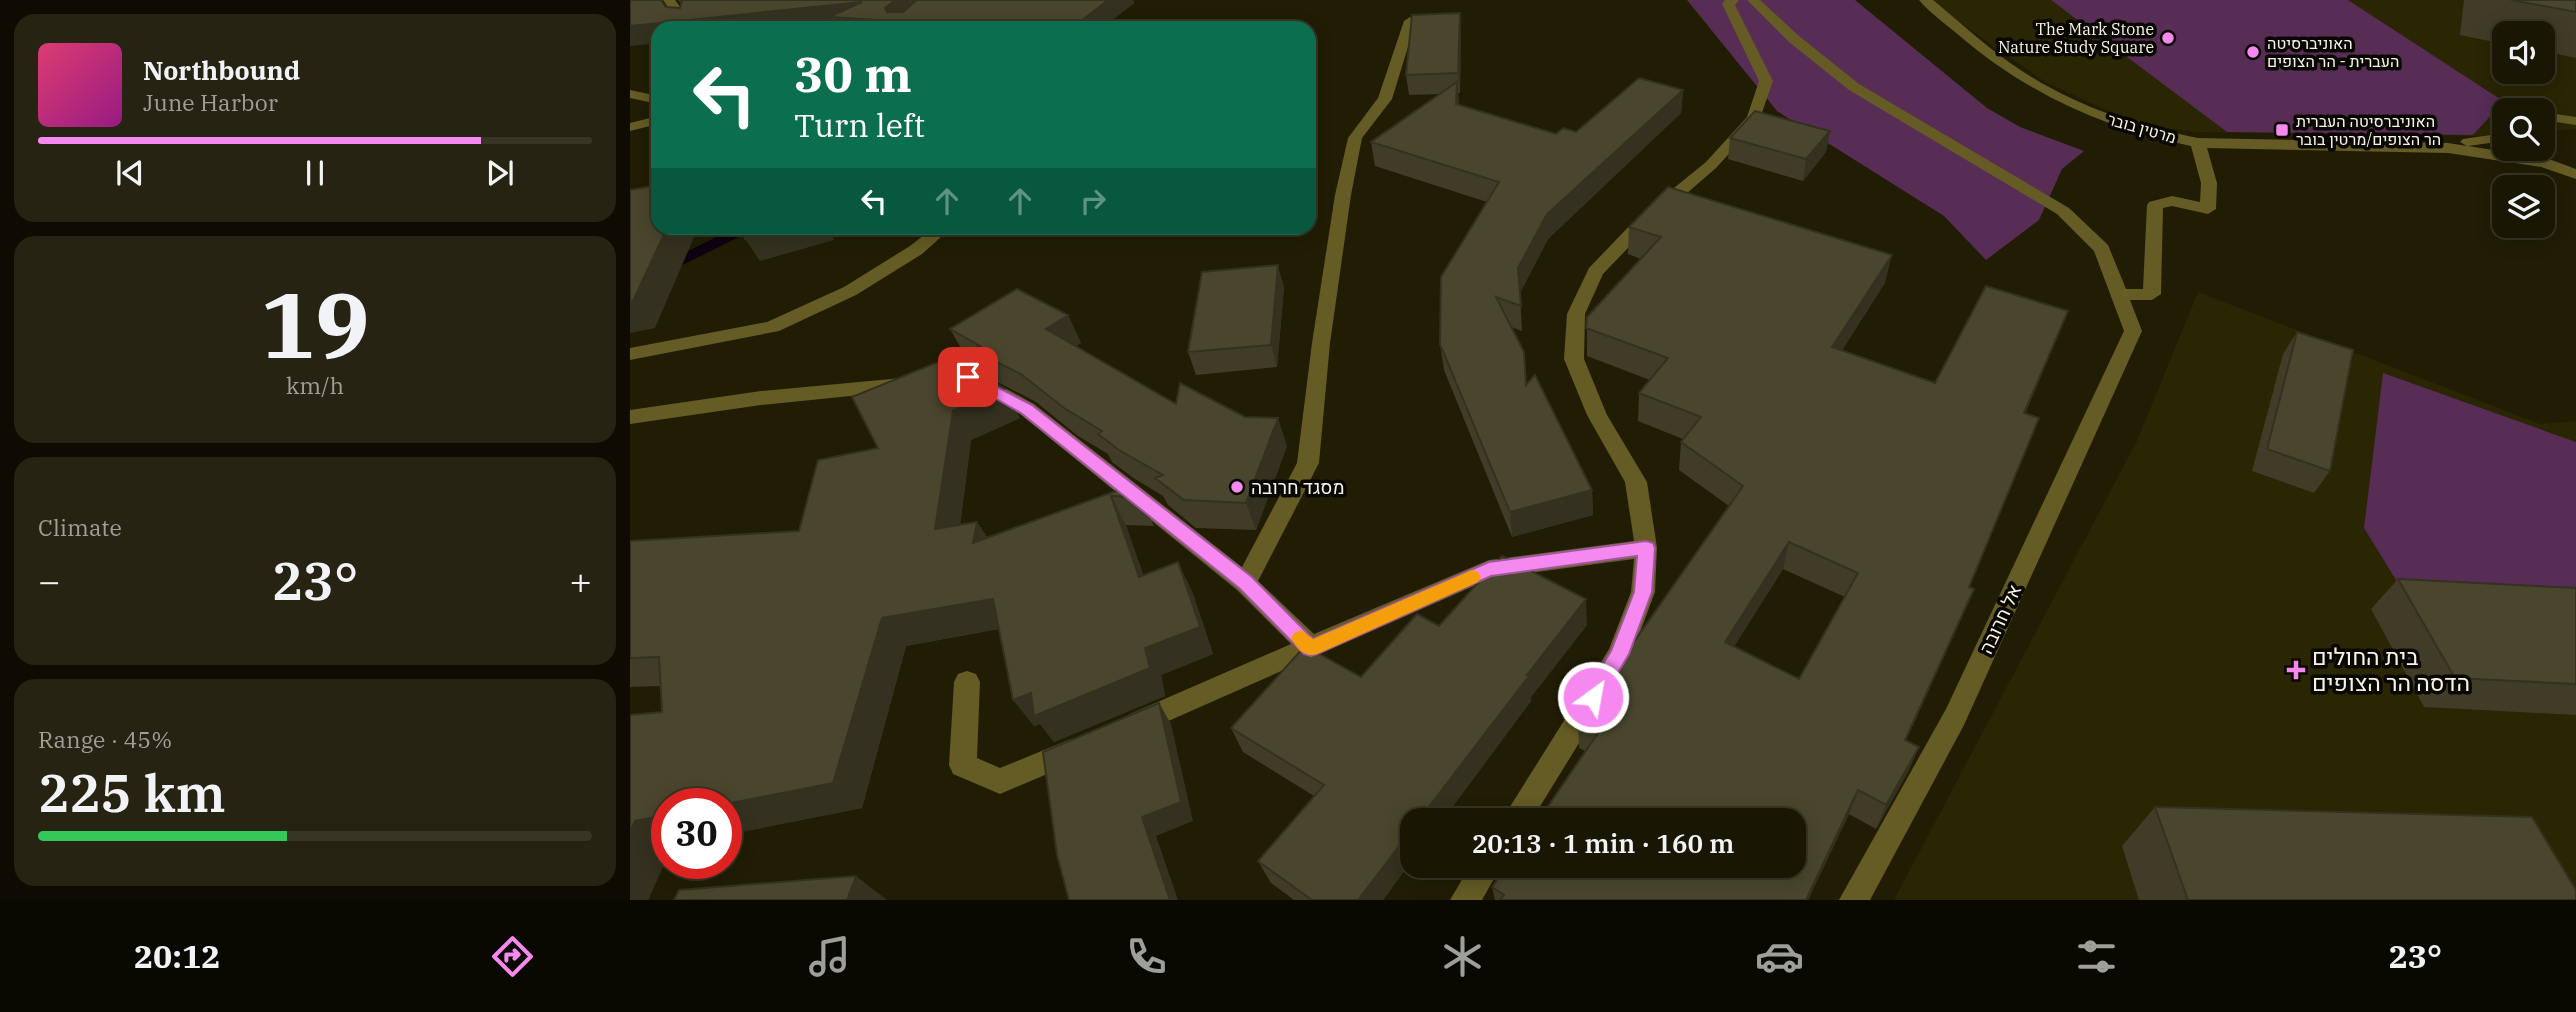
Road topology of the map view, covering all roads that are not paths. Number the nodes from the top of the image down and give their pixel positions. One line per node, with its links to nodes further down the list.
1 (669, 0): 5 (street)
2 (1733, 0): 24 (street)
3 (1753, 0): 19 (street)
4 (1925, 0): 14 (street, מרטין בובר)
5 (685, 21)
6 (1410, 21): 25 (street)
7 (630, 94): 8 (street)
8 (651, 98)
9 (2555, 118): 10 (street)
10 (2576, 121)
11 (651, 122): 12 (street)
12 (630, 127)
13 (2492, 138): 15 (street, מרטין בובר)
14 (2198, 143): 15 (street, מרטין בובר); 19 (street)
15 (2396, 145): 16 (street, מרטין בובר)
16 (2541, 162): 17 (street)
17 (2576, 174)
18 (934, 235): 20 (street)
19 (2119, 295): 33 (street, אל חרובה)
20 (630, 354)
21 (968, 377): 25 (street)
22 (916, 383): 23 (street)
23 (630, 417)
24 (1646, 548): 26 (street); 30 (street)
25 (1245, 583): 26 (street)
26 (1311, 648): 28 (street)
27 (967, 682): 29 (street)
28 (1115, 732)
29 (1090, 743)
30 (1523, 808)
31 (1479, 878): 32 (street)
32 (1465, 900)
33 (1854, 900)

